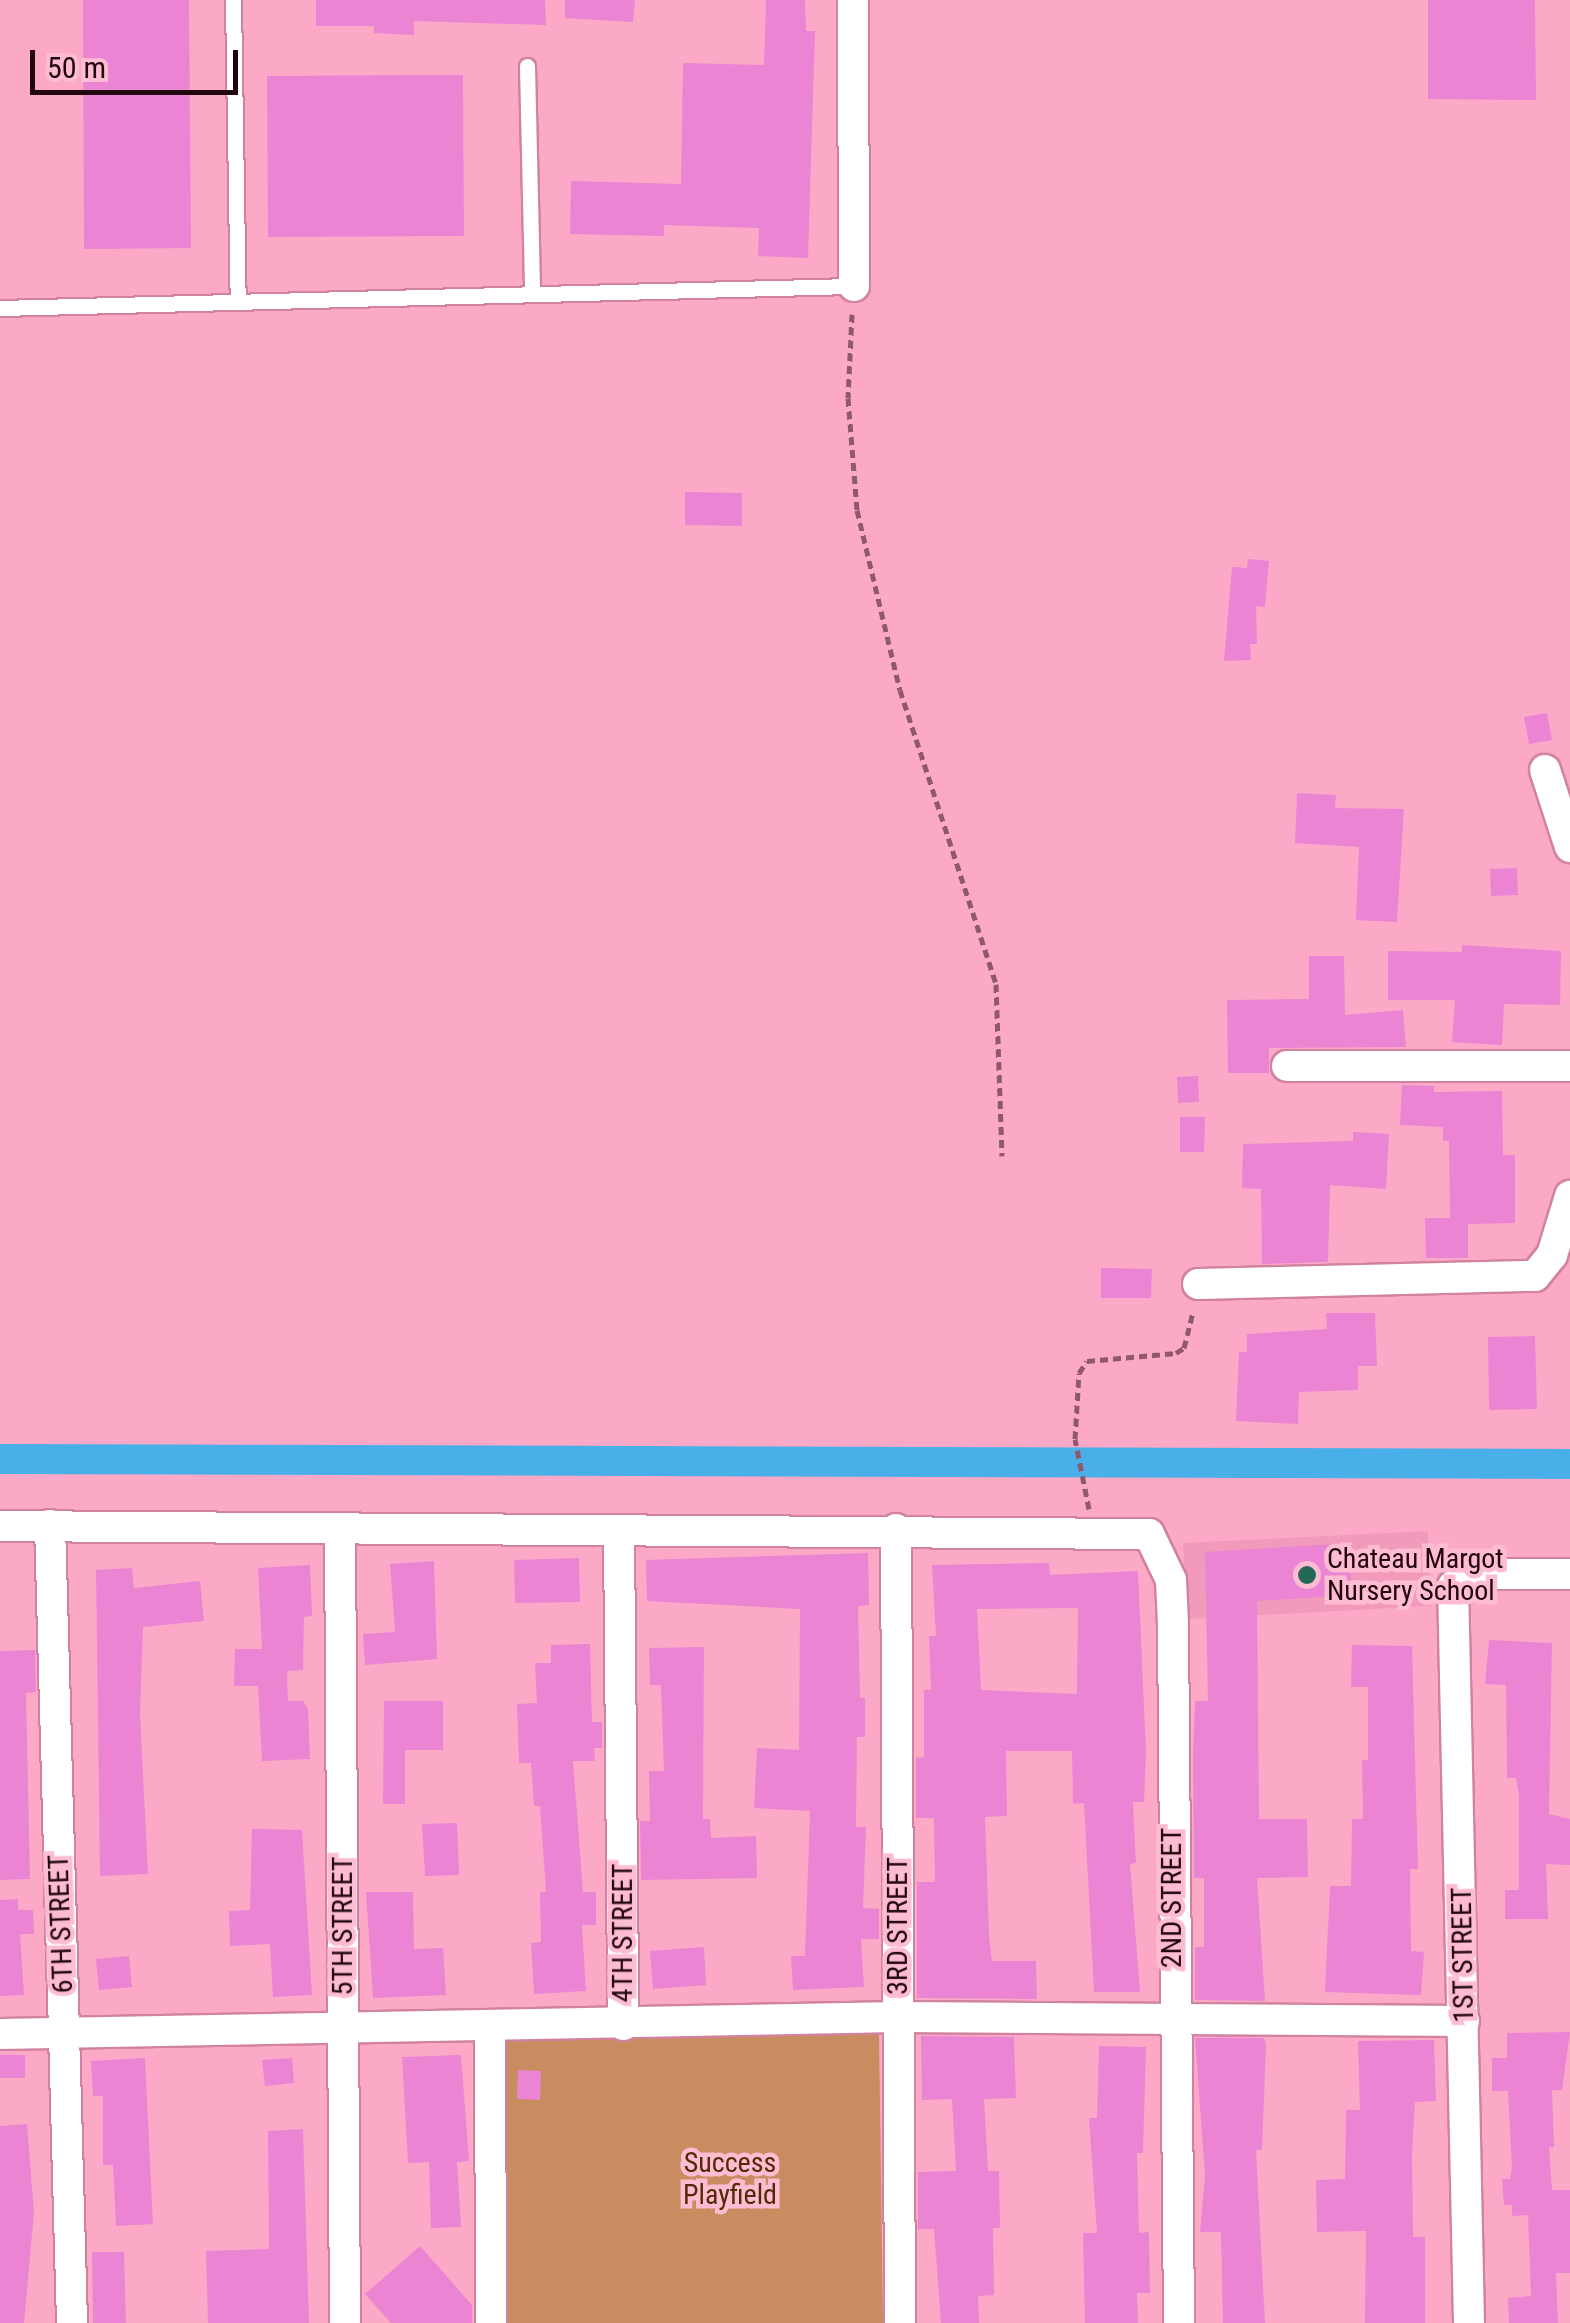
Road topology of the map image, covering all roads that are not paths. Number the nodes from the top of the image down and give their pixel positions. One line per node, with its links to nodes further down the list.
1 (233, 0): 6 (lane)
2 (853, 0): 4 (street)
3 (528, 66): 5 (lane)
4 (854, 286): 5 (lane)
5 (532, 294): 6 (lane)
6 (238, 302): 7 (lane)
7 (0, 308)
8 (1545, 770): 9 (street)
9 (1570, 847)
10 (1287, 1066): 11 (street)
11 (1570, 1066)
12 (1570, 1196): 13 (street)
13 (1198, 1284)
14 (50, 1524): 15 (street); 17 (street); 26 (street, 6TH STREET)
15 (0, 1526)
16 (896, 1528): 18 (street); 20 (street, 3RD STREET); 21 (street, 2ND STREET)
17 (340, 1529): 18 (street); 25 (street, 5TH STREET)
18 (619, 1531): 23 (street, 4TH STREET)
19 (1570, 1574): 22 (street, 1ST STREET)
20 (898, 2017): 21 (street); 23 (street); 31 (street, 3RD STREET)
21 (1171, 2017): 22 (street); 32 (street, 2ND STREET)
22 (1464, 2021): 33 (street, 1ST STREET)
23 (623, 2025): 24 (street, 4TH STREET)
24 (490, 2026): 25 (street, 4TH STREET); 30 (street)
25 (344, 2028): 26 (street, 4TH STREET); 29 (street, 5TH STREET)
26 (64, 2032): 27 (street, 4TH STREET); 28 (street, 6TH STREET)
27 (0, 2034)
28 (72, 2323)
29 (346, 2323)
30 (491, 2323)
31 (900, 2323)
32 (1179, 2323)
33 (1469, 2323)

